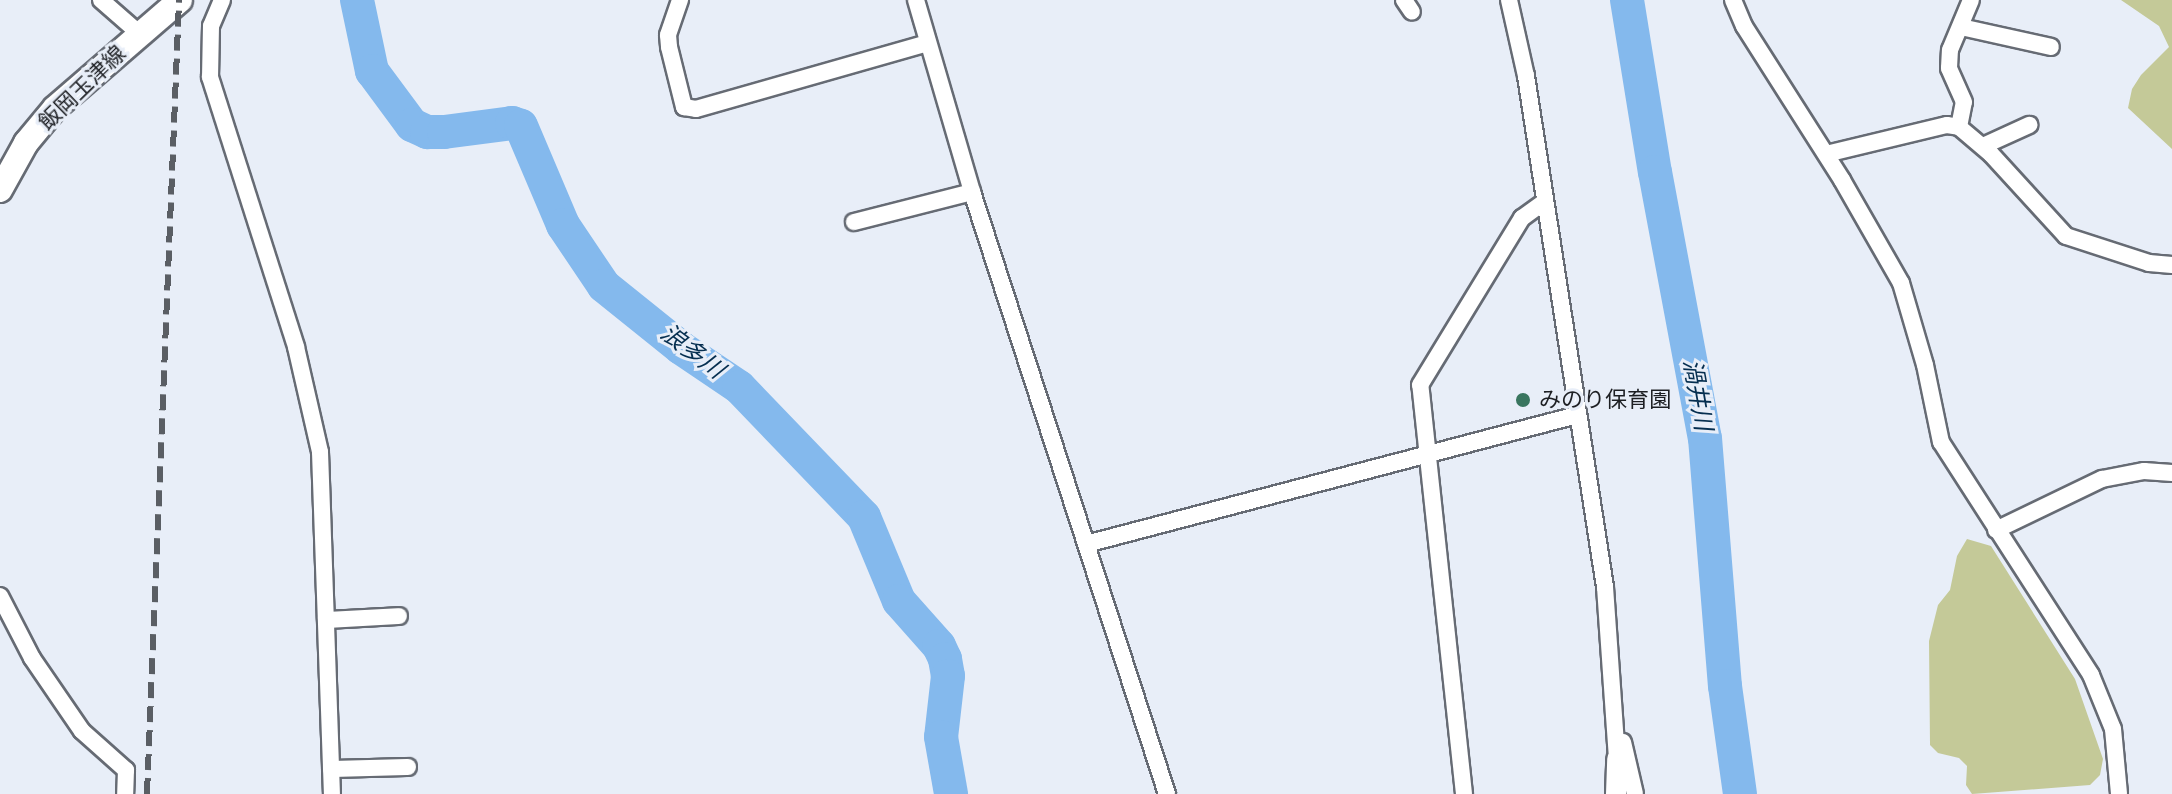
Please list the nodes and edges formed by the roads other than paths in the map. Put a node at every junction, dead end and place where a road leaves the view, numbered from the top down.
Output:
1 (101, 0) edge
2 (180, 0) edge
3 (222, 0) edge
4 (680, 0) edge
5 (916, 0) edge
6 (1509, 0) edge
7 (1733, 0) edge
8 (1971, 0) edge
9 (1961, 27) junction
10 (140, 34) junction
11 (927, 43) junction
12 (2051, 47) dead end
13 (2029, 125) dead end
14 (1959, 127) junction
15 (1983, 146) junction
16 (1826, 154) junction
17 (0, 190) edge
18 (972, 192) junction
19 (1544, 202) junction
20 (854, 222) dead end
21 (2172, 265) edge
22 (1577, 415) junction
23 (1427, 452) junction
24 (2172, 473) edge
25 (1996, 530) junction
26 (1086, 544) junction
27 (0, 596) edge
28 (399, 616) dead end
29 (326, 620) junction
30 (1616, 713) junction
31 (1617, 759) joint
32 (408, 767) dead end
33 (331, 769) junction
34 (125, 794) edge
35 (332, 794) edge
36 (1167, 794) edge
37 (1464, 794) edge
38 (1616, 794) edge
39 (1635, 794) edge
40 (2119, 794) edge

1 - 10 street
2 - 10 main road, 飯岡玉津線
3 - 29 street
4 - 11 street
5 - 11 street
6 - 19 street
7 - 16 street
8 - 9 street
9 - 12 street
9 - 14 street
10 - 17 main road, 飯岡玉津線
11 - 18 street
13 - 15 street
14 - 15 street
14 - 16 street
15 - 21 street
16 - 25 street
18 - 20 street
18 - 26 street
19 - 22 street
19 - 23 street
22 - 23 street
22 - 30 street
23 - 26 street
23 - 37 street
24 - 25 street
25 - 40 street
26 - 36 street
27 - 34 street
28 - 29 street
29 - 33 street
30 - 31 street
30 - 39 street
31 - 38 street
32 - 33 street
33 - 35 street

